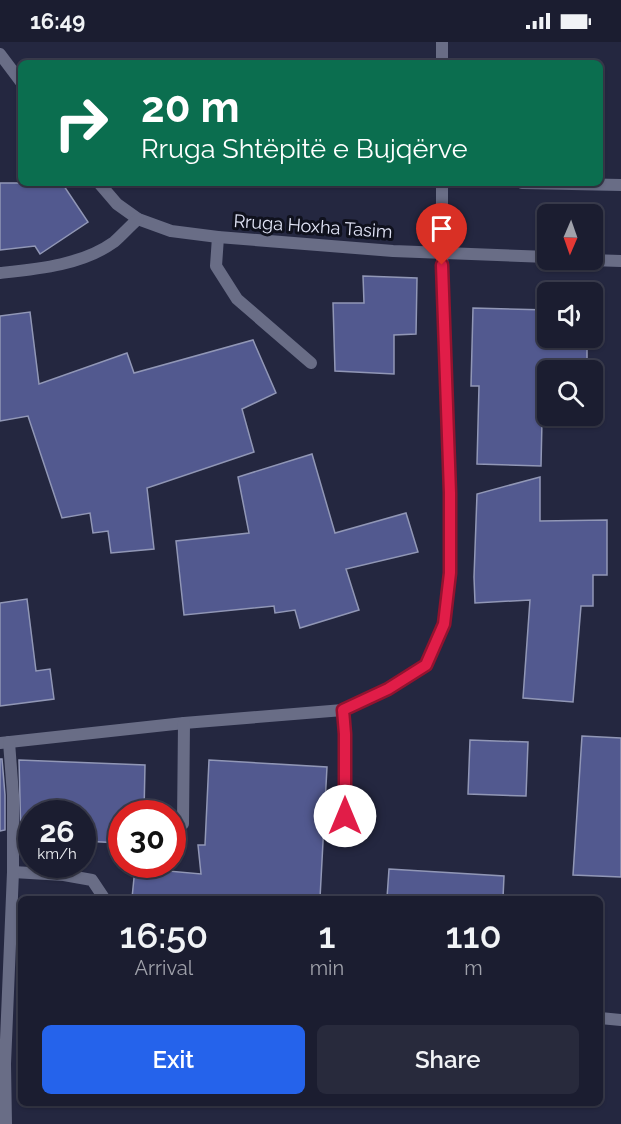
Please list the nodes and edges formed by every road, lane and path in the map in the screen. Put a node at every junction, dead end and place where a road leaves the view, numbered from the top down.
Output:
1 (442, 42) edge
2 (0, 54) edge
3 (442, 60) edge
4 (18, 78) edge
5 (603, 185) edge
6 (621, 185) edge
7 (102, 186) edge
8 (442, 186) edge
9 (138, 219) junction
10 (218, 237) junction
11 (442, 252) junction
12 (537, 256) edge
13 (603, 260) edge
14 (621, 261) edge
15 (0, 273) edge
16 (311, 363) dead end
17 (343, 710) junction
18 (184, 723) junction
19 (5, 743) edge
20 (183, 800) edge
21 (345, 836) dead end
22 (13, 872) junction
23 (103, 896) edge
24 (603, 1018) edge
25 (621, 1020) edge
26 (6, 1124) edge

1 - 3 street
2 - 4 street
5 - 6 street
7 - 9 street, Rruga Hoxha Tasim
8 - 11 street
9 - 10 street, Rruga Hoxha Tasim
9 - 15 street
10 - 11 street, Rruga Hoxha Tasim
10 - 16 street, Rruga Hoxha Tasim
11 - 12 street, Rruga Hoxha Tasim
11 - 17 street
13 - 14 street
17 - 18 street
17 - 21 street
18 - 19 street
18 - 20 street
19 - 22 street
22 - 23 street
22 - 26 street
24 - 25 street

